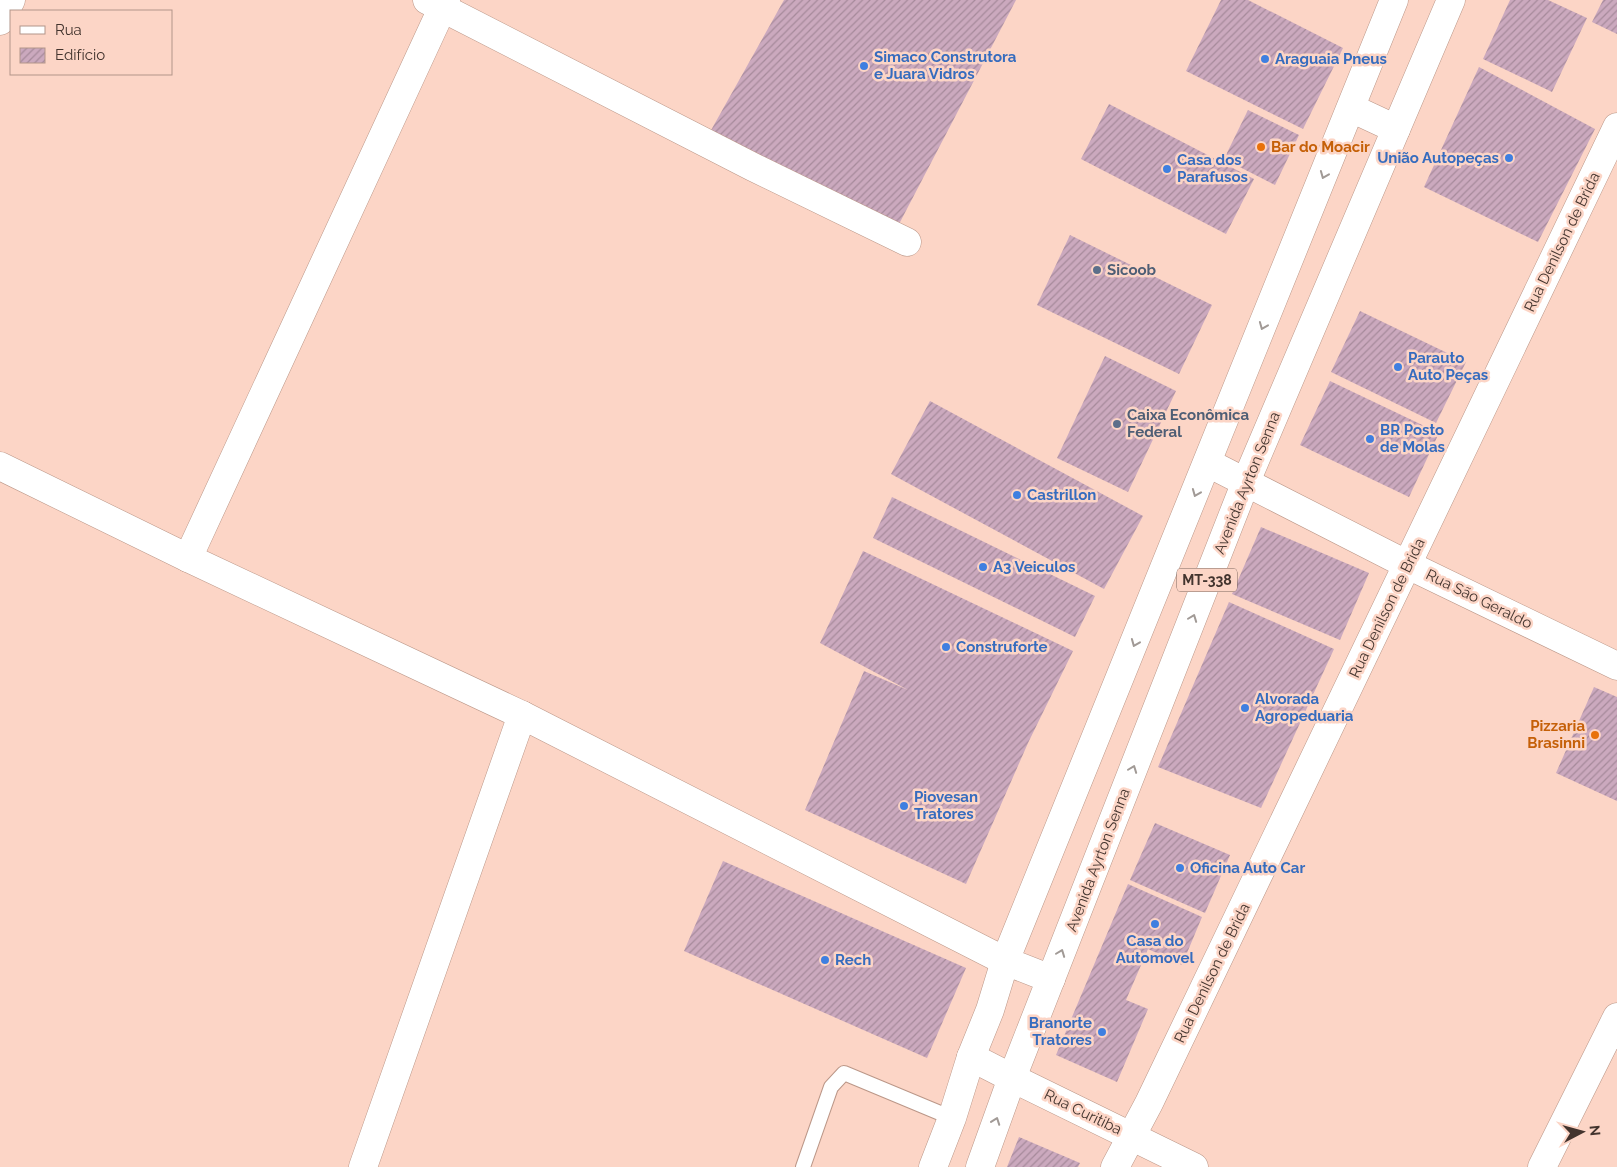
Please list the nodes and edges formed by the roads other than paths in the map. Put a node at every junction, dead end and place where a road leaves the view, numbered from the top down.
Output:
1 (11, 0) edge
2 (1394, 0) edge
3 (1451, 0) edge
4 (439, 3) edge
5 (0, 21) edge
6 (1351, 108) junction
7 (1617, 128) edge
8 (1396, 129) junction
9 (907, 242) dead end
10 (1208, 463) junction
11 (0, 466) edge
12 (1246, 484) junction
13 (188, 558) junction
14 (1408, 565) junction
15 (1617, 666) edge
16 (522, 715) junction
17 (1006, 961) junction
18 (1051, 978) junction
19 (1617, 1017) edge
20 (971, 1057) junction
21 (1012, 1078) junction
22 (952, 1118) junction
23 (1132, 1136) junction
24 (363, 1167) edge
25 (803, 1167) edge
26 (933, 1167) edge
27 (980, 1167) edge
28 (1115, 1167) edge
29 (1194, 1167) edge
30 (1542, 1167) edge

1 - 5 street
2 - 6 street, MT-338
3 - 8 street, Avenida Ayrton Senna / MT-338
4 - 9 street
4 - 13 street
6 - 8 street
6 -> 10 street, MT-338
7 - 14 street, Rua Denilson de Brida
8 - 12 street, Avenida Ayrton Senna / MT-338
10 - 12 street, Rua São Geraldo
10 -> 17 street, MT-338
11 - 13 street
12 - 14 street, Rua São Geraldo
18 -> 12 street, Avenida Ayrton Senna / MT-338
13 - 16 street
14 - 15 street, Rua São Geraldo
14 - 23 street, Rua Denilson de Brida
16 - 17 street
16 - 24 street
17 - 18 street
17 - 20 street, MT-338
18 - 21 street, Avenida Ayrton Senna / MT-338
19 - 30 street
20 - 21 street, Rua Curitiba
20 - 22 street, MT-338
21 - 23 street, Rua Curitiba
27 -> 21 street, Avenida Ayrton Senna / MT-338
22 - 25 lane
22 - 26 street, MT-338
23 - 28 street, Rua Denilson de Brida
23 - 29 street, Rua Curitiba

